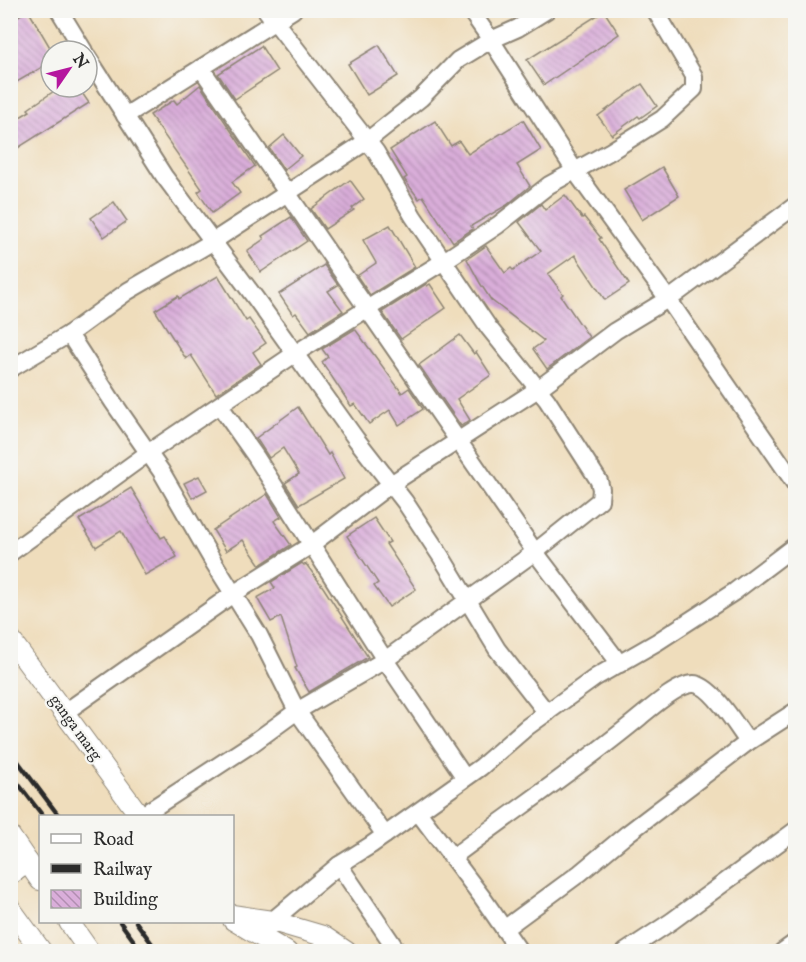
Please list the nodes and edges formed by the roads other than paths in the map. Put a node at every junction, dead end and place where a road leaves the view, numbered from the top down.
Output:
1 (59, 10) edge
2 (293, 10) edge
3 (470, 10) edge
4 (547, 10) edge
5 (655, 10) edge
6 (271, 16) edge
7 (77, 39) edge
8 (491, 40) junction
9 (201, 68) junction
10 (99, 75) edge
11 (125, 116) junction
12 (367, 141) junction
13 (575, 171) junction
14 (286, 192) junction
15 (795, 205) edge
16 (212, 242) junction
17 (444, 261) junction
18 (668, 299) junction
19 (368, 309) junction
20 (69, 334) junction
21 (296, 353) junction
22 (10, 369) edge
23 (538, 389) junction
24 (220, 406) junction
25 (458, 440) junction
26 (148, 453) junction
27 (391, 484) junction
28 (795, 485) edge
29 (311, 545) junction
30 (795, 545) edge
31 (535, 552) junction
32 (10, 553) edge
33 (233, 594) junction
34 (468, 602) junction
35 (10, 639) edge
36 (385, 660) junction
37 (620, 664) junction
38 (297, 711) junction
39 (795, 711) edge
40 (547, 712) junction
41 (64, 713) junction
42 (748, 742) junction
43 (465, 778) junction
44 (418, 812) junction
45 (140, 815) edge
46 (143, 815) edge
47 (795, 830) edge
48 (385, 835) junction
49 (10, 836) edge
50 (453, 857) junction
51 (28, 862) junction
52 (339, 865) junction
53 (10, 875) edge
54 (39, 878) edge
55 (10, 908) edge
56 (234, 916) edge
57 (234, 920) edge
58 (70, 923) edge
59 (268, 929) junction
60 (504, 929) junction
61 (795, 942) edge
62 (42, 951) edge
63 (90, 951) edge
64 (287, 951) edge
65 (347, 951) edge
66 (398, 951) edge
67 (520, 951) edge
68 (625, 951) edge
69 (782, 951) edge

1 - 7 street
2 - 6 street
3 - 8 street
4 - 8 street
5 - 13 street
6 - 9 street
6 - 12 street
8 - 12 street
8 - 13 street
9 - 11 street
9 - 14 street
10 - 11 street
11 - 16 street
12 - 14 street
12 - 17 street
13 - 17 street
13 - 18 street
14 - 16 street
14 - 19 street
15 - 18 street
16 - 20 street
16 - 21 street
17 - 19 street
17 - 23 street
18 - 23 street
18 - 28 street
19 - 21 street
19 - 25 street
20 - 22 street
20 - 26 street
21 - 24 street
21 - 27 street
23 - 25 street
23 - 31 street
24 - 26 street
24 - 29 street
25 - 27 street
25 - 31 street
26 - 32 street
26 - 33 street
27 - 29 street
27 - 34 street
29 - 33 street
29 - 36 street
30 - 37 street
31 - 34 street
31 - 37 street
33 - 38 street
33 - 41 street
34 - 36 street
34 - 40 street
35 - 41 street, ganga marg
36 - 38 street
36 - 43 street
37 - 40 street
38 - 46 street
38 - 48 street
39 - 42 street
40 - 43 street
41 - 45 street, ganga marg
42 - 50 street
42 - 60 street
43 - 44 street
44 - 48 street
44 - 50 street
47 - 68 street
48 - 52 street
49 - 51 street
50 - 60 street
51 - 53 street
51 - 54 street
52 - 59 street
52 - 66 street
55 - 62 street
56 - 59 street
57 - 59 street
58 - 63 street
59 - 64 street
59 - 65 street
60 - 67 street
61 - 69 street

